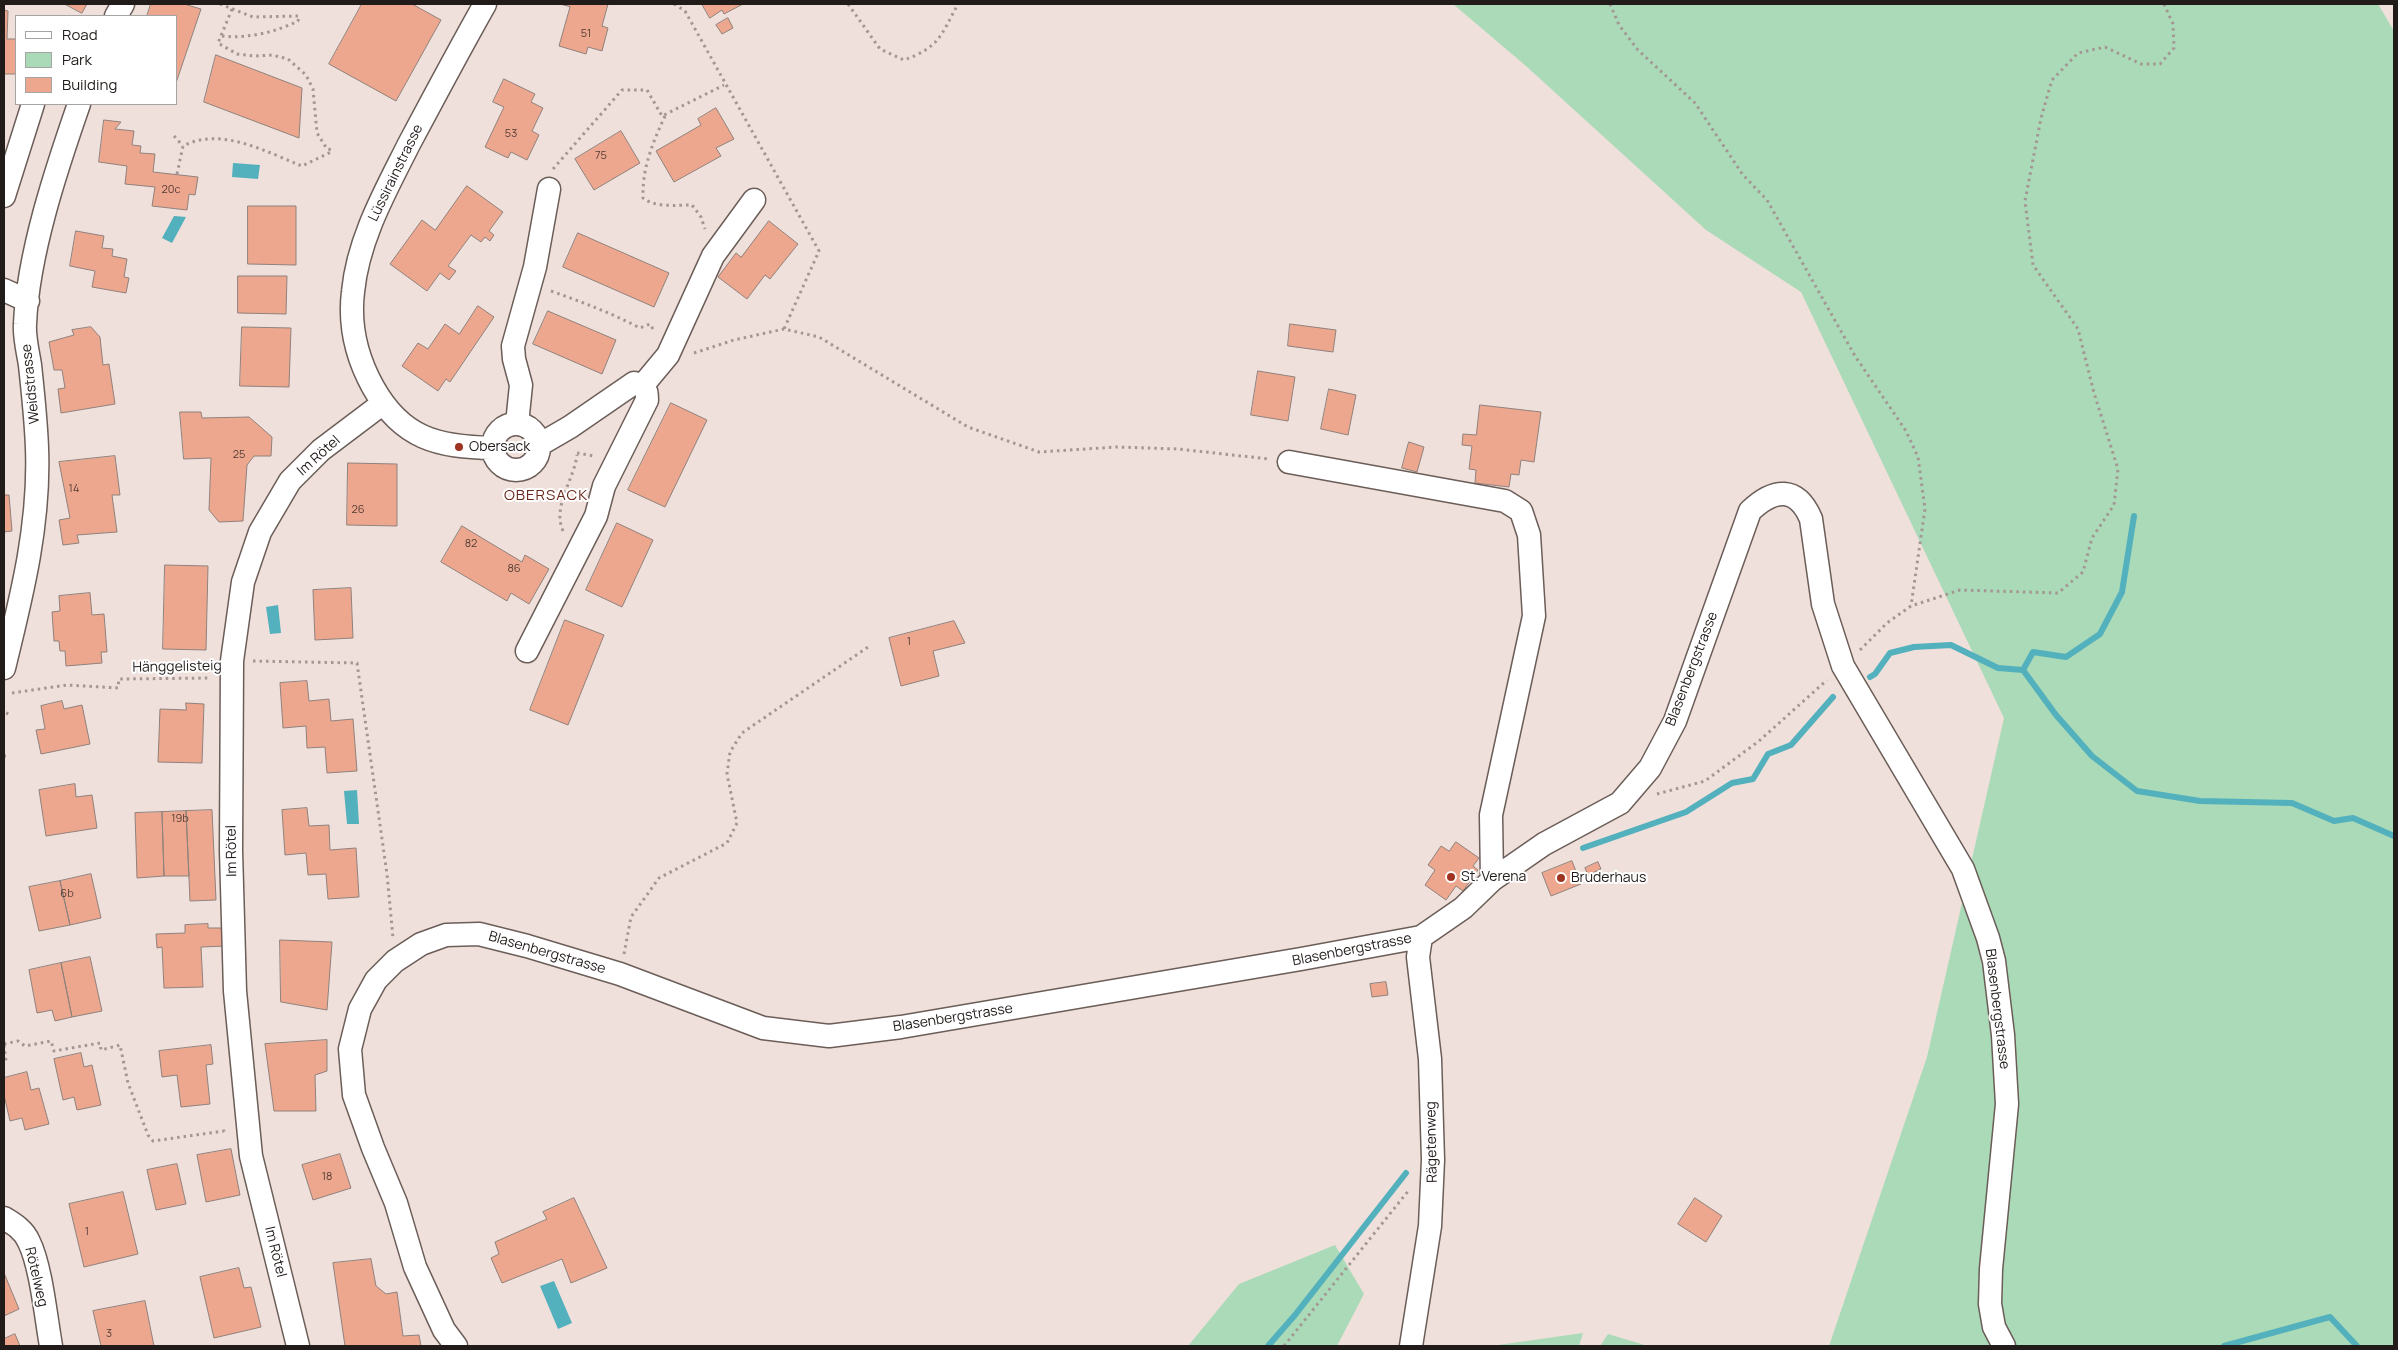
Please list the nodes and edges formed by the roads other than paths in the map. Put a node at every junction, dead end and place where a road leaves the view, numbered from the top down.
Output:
1 (123, 4) edge
2 (485, 4) edge
3 (117, 15) edge
4 (33, 105) edge
5 (79, 105) edge
6 (549, 189) road end
7 (4, 196) edge
8 (754, 200) dead end
9 (4, 290) edge
10 (28, 301) junction
11 (643, 385) junction
12 (382, 404) junction
13 (517, 424) junction
14 (539, 445) junction
15 (493, 448) junction
16 (1289, 462) road end
17 (527, 651) dead end
18 (4, 668) edge
19 (1492, 880) junction
20 (1421, 937) junction
21 (4, 1218) edge
22 (51, 1346) edge
23 (298, 1346) edge
24 (456, 1346) edge
25 (1411, 1346) edge
26 (2004, 1346) edge

1 - 3 street
2 - 12 street, Lüssirainstrasse
4 - 7 street
5 - 10 street, Weidstrasse
6 - 13 street
8 - 11 street
9 - 10 street
10 - 18 street, Weidstrasse
11 - 14 street
11 - 17 street
12 - 15 street, Lüssirainstrasse
12 - 23 street, Im Rötel
13 - 14 street
13 - 15 street
14 - 15 street
16 - 19 street
19 - 20 street, Blasenbergstrasse
19 - 26 street, Blasenbergstrasse
20 - 24 street, Blasenbergstrasse
20 - 25 street, Rägetenweg
21 - 22 street, Rötelweg

